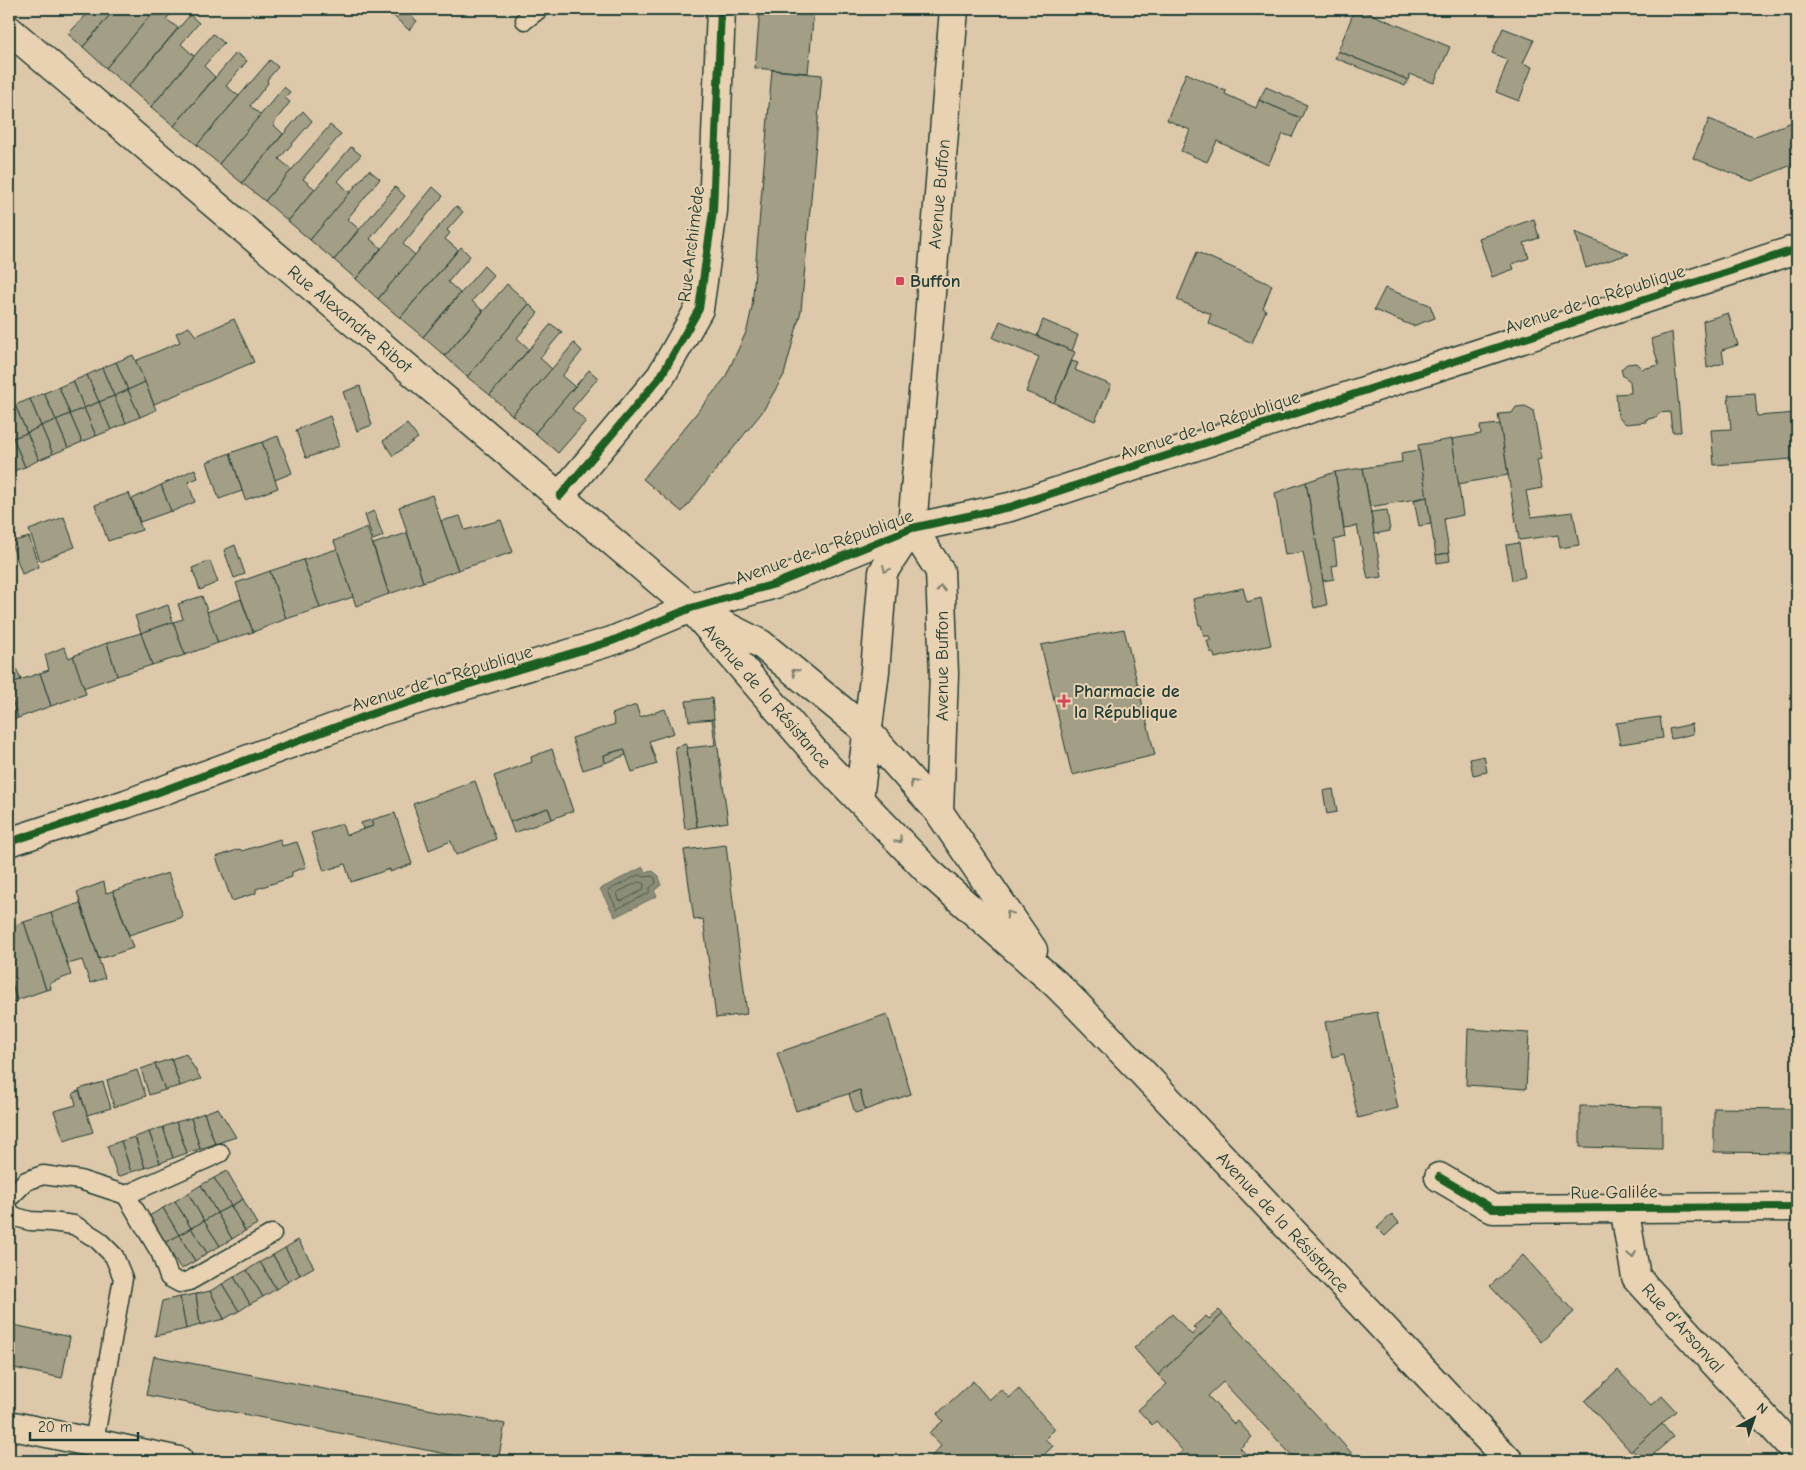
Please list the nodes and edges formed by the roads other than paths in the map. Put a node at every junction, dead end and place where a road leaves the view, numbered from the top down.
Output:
1 (539, 9) edge
2 (721, 9) edge
3 (954, 9) edge
4 (525, 20) dead end
5 (9, 30) edge
6 (1797, 249) edge
7 (560, 496) junction
8 (912, 528) junction
9 (691, 608) junction
10 (867, 731) junction
11 (859, 799) junction
12 (939, 812) junction
13 (9, 842) edge
14 (1056, 984) junction
15 (220, 1153) dead end
16 (1439, 1177) dead end
17 (126, 1195) junction
18 (9, 1198) edge
19 (1797, 1206) edge
20 (1624, 1207) junction
21 (9, 1212) edge
22 (272, 1234) dead end
23 (9, 1424) edge
24 (94, 1442) junction
25 (1797, 1453) edge
26 (179, 1461) edge
27 (1509, 1461) edge

1 - 4 lane
2 - 7 street, Rue Archimède
3 - 8 street, Avenue Buffon
5 - 7 street, Rue Alexandre Ribot
6 - 8 street, Avenue de la République
7 - 9 street, Rue Alexandre Ribot
8 - 9 street, Avenue de la République
8 -> 10 street, Avenue Buffon
12 -> 8 street, Avenue Buffon
10 -> 9 street, Avenue de la Résistance
9 - 11 street, Avenue de la Résistance
9 - 13 street, Avenue de la République
10 - 11 street, Avenue Buffon
12 -> 10 street, Avenue de la Résistance
11 -> 14 street, Avenue de la Résistance
14 -> 12 street, Avenue de la Résistance
14 - 27 street, Avenue de la Résistance
15 - 17 lane
16 - 20 street, Rue Galilée
17 - 18 lane
17 - 22 lane
19 - 20 street, Rue Galilée
20 -> 25 street, Rue d'Arsonval
21 - 24 lane
23 - 24 street
24 - 26 street

